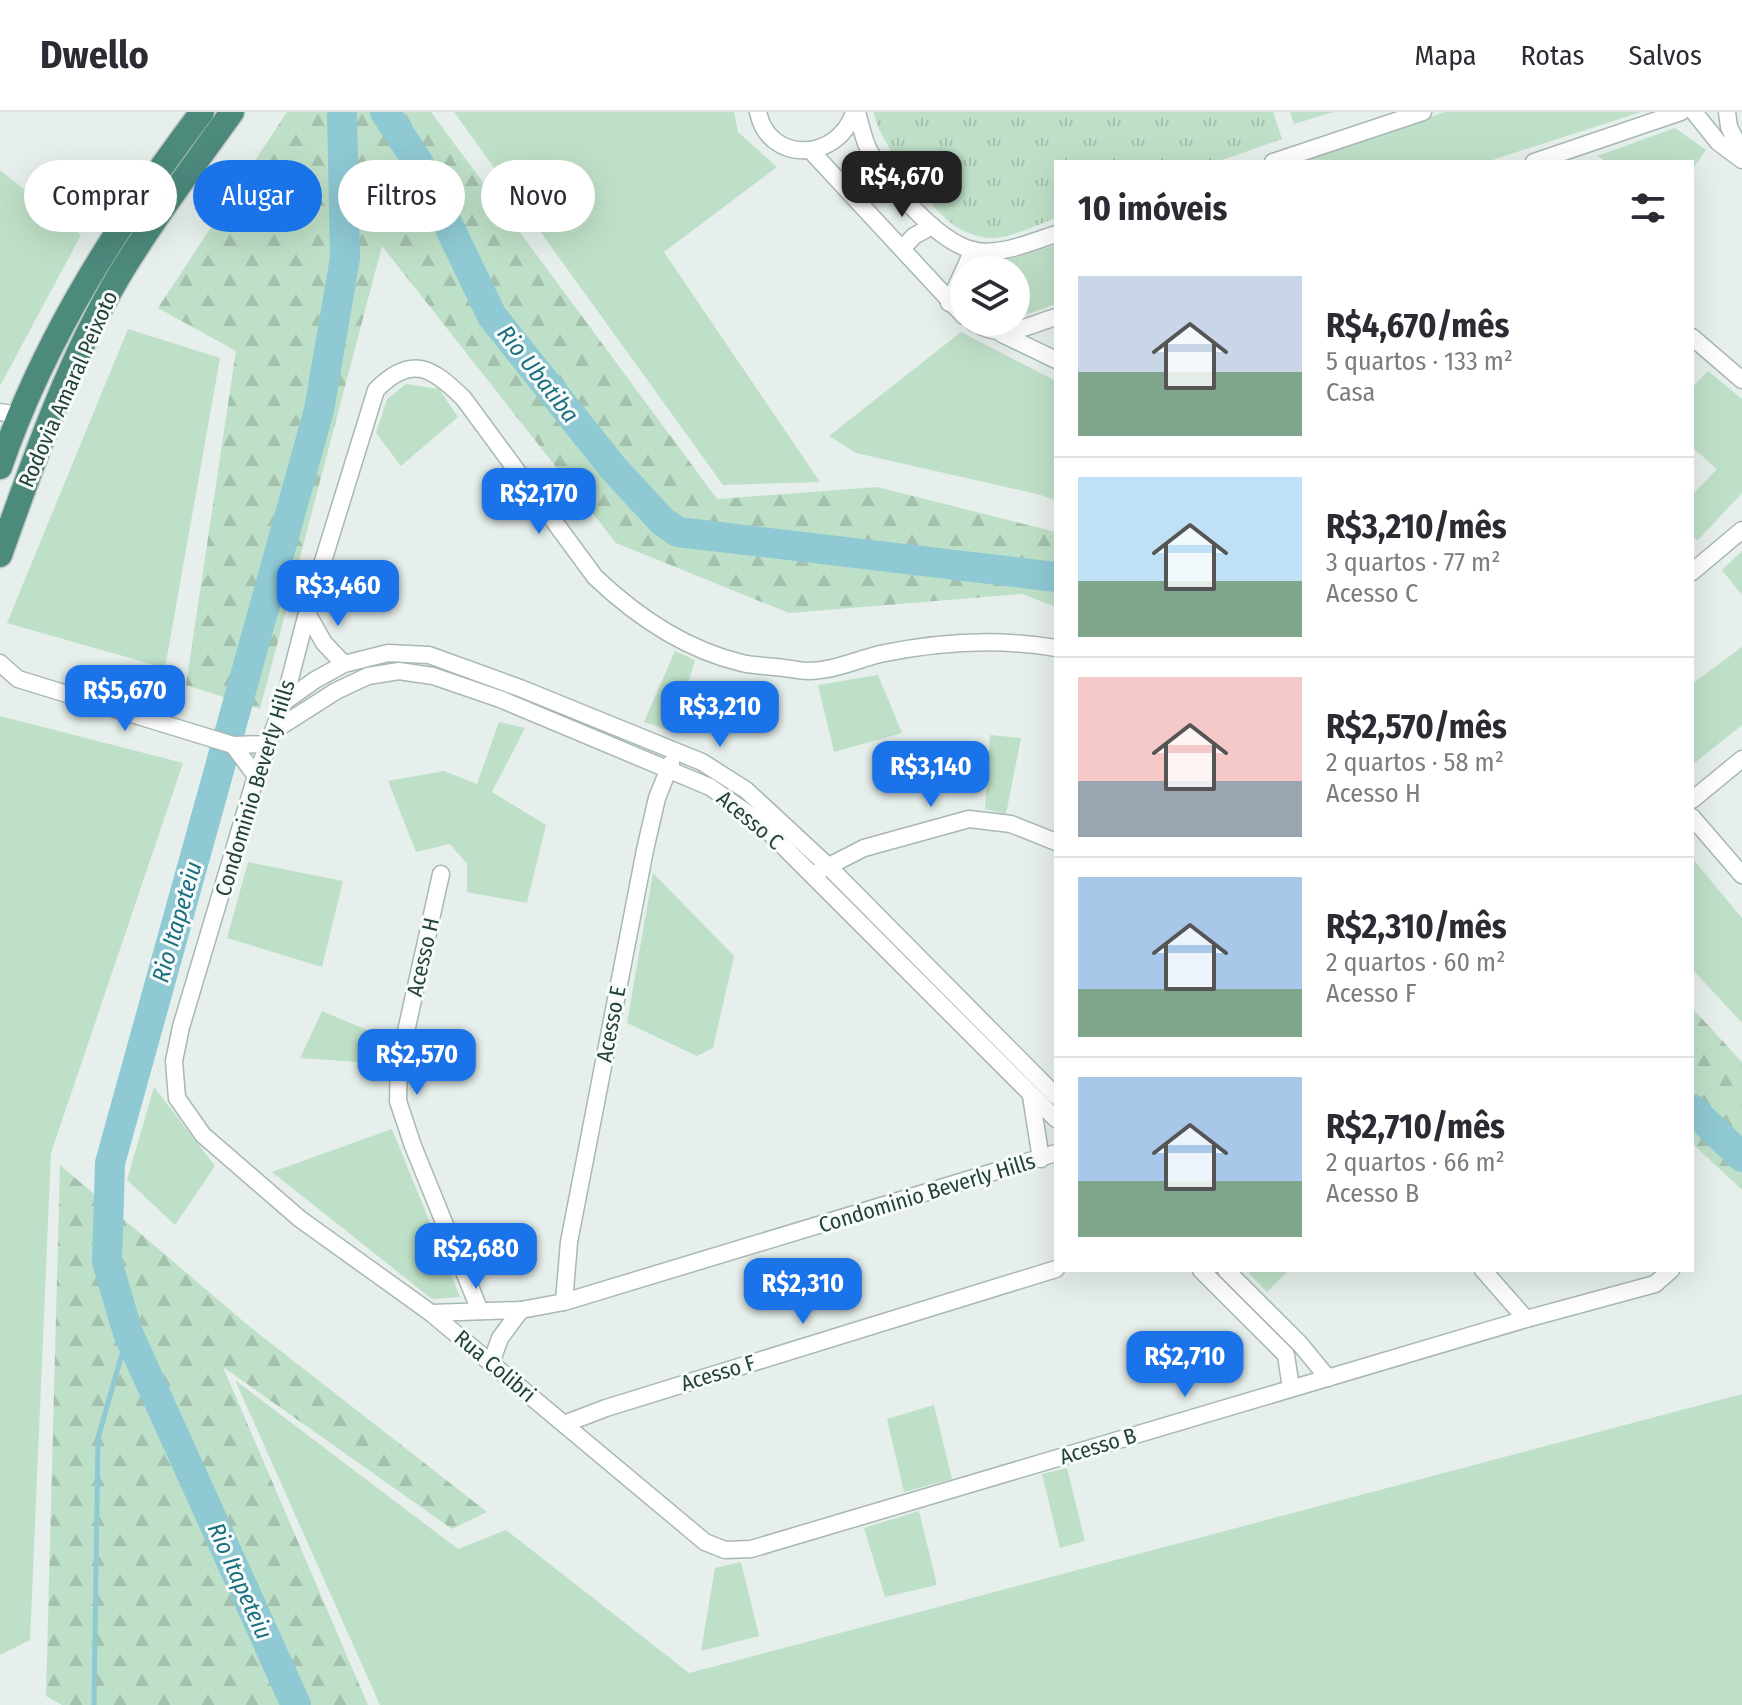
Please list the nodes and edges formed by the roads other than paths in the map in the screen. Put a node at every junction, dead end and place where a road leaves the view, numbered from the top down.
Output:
1 (202, 112) edge
2 (232, 112) edge
3 (758, 112) edge
4 (856, 112) edge
5 (1423, 112) edge
6 (1681, 112) edge
7 (1694, 112) edge
8 (1727, 112) edge
9 (811, 151) junction
10 (1742, 153) edge
11 (1279, 160) edge
12 (1540, 160) edge
13 (1742, 160) edge
14 (886, 176) junction
15 (857, 199) junction
16 (932, 226) junction
17 (1054, 235) edge
18 (902, 249) junction
19 (973, 250) junction
20 (949, 303) joint
21 (1054, 318) edge
22 (1030, 325) edge
23 (1006, 336) edge
24 (1694, 339) edge
25 (1054, 359) edge
26 (1742, 380) edge
27 (9, 414) edge
28 (0, 467) edge
29 (1742, 530) edge
30 (0, 555) edge
31 (1694, 568) edge
32 (307, 613) junction
33 (1054, 648) edge
34 (0, 663) edge
35 (344, 664) junction
36 (18, 679) junction
37 (0, 683) edge
38 (284, 702) junction
39 (271, 737) junction
40 (231, 745) junction
41 (677, 751) junction
42 (1742, 759) edge
43 (667, 769) junction
44 (256, 776) junction
45 (1694, 798) edge
46 (1694, 819) edge
47 (1054, 841) edge
48 (820, 870) junction
49 (441, 874) dead end
50 (1742, 875) edge
51 (1054, 1094) edge
52 (1031, 1096) junction
53 (177, 1098) joint
54 (1054, 1117) edge
55 (1049, 1156) edge
56 (1054, 1270) edge
57 (1203, 1272) edge
58 (1228, 1272) edge
59 (1485, 1272) edge
60 (1669, 1272) edge
61 (564, 1302) junction
62 (521, 1310) junction
63 (480, 1311) junction
64 (431, 1313) junction
65 (1526, 1319) junction
66 (1300, 1344) junction
67 (1286, 1355) junction
68 (491, 1363) junction
69 (1328, 1378) junction
70 (1291, 1388) junction
71 (564, 1424) junction
72 (705, 1542) joint

1 - 27 highway, Rodovia Amaral Peixoto
2 - 30 highway, Rodovia Amaral Peixoto
3 - 9 street
4 - 9 street
4 - 14 street
5 - 11 street
6 - 12 street
7 - 13 street
8 - 10 street
9 - 15 street
14 - 15 street
14 - 16 street
15 - 18 street
16 - 18 street
16 - 19 street
17 - 19 street
18 - 20 street
19 - 20 street
21 - 22 street
23 - 25 street
24 - 26 street
27 - 28 highway, Rodovia Amaral Peixoto
29 - 31 street
32 - 33 street, Condominio Beverly Hills
32 - 35 street
32 - 38 street, Condominio Beverly Hills
34 - 36 street
35 - 38 street, Acesso C
35 - 41 street, Acesso C
36 - 37 street
36 - 40 street
38 - 39 street, Condominio Beverly Hills
39 - 40 street
39 - 43 street, Acesso C
39 - 44 street, Condominio Beverly Hills
40 - 44 street
41 - 43 street, Acesso E
41 - 48 street, Acesso C
42 - 45 street
43 - 48 street, Acesso C
43 - 61 street, Acesso E
44 - 53 street, Condominio Beverly Hills
46 - 50 street
47 - 48 street
48 - 51 street, Acesso C
48 - 52 street, Acesso C
49 - 63 street, Acesso H
52 - 54 street, Acesso C
52 - 55 street
53 - 64 street, Rua Colibri
55 - 61 street, Condominio Beverly Hills
56 - 71 street, Acesso F
57 - 67 street
58 - 66 street
59 - 65 street
60 - 65 street, Acesso B
61 - 62 street, Condominio Beverly Hills
62 - 63 street, Condominio Beverly Hills
62 - 68 street
63 - 64 street, Condominio Beverly Hills
64 - 68 street, Rua Colibri
65 - 69 street, Acesso B
66 - 67 street
66 - 69 street
67 - 70 street
68 - 71 street, Rua Colibri
69 - 70 street, Acesso B
70 - 72 street, Acesso B
71 - 72 street, Rua Colibri

